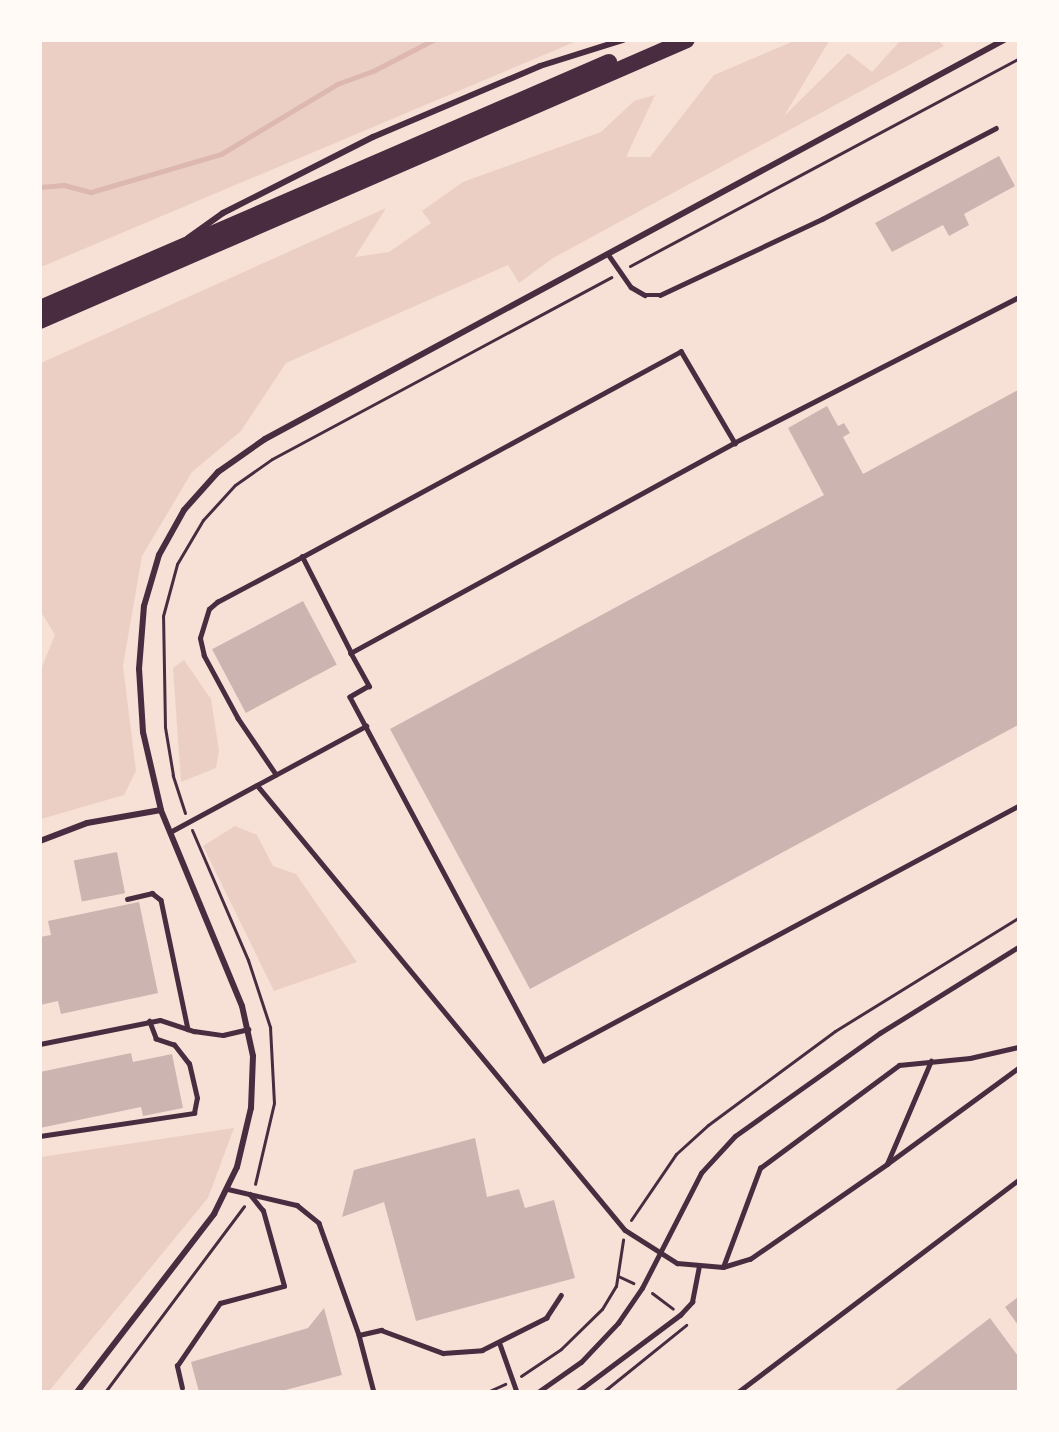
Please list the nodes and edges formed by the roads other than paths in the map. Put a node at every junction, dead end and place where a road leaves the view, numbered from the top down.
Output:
1 (623, 40) edge
2 (659, 40) edge
3 (687, 40) edge
4 (1004, 40) edge
5 (996, 128) dead end
6 (179, 248) junction
7 (608, 254) junction
8 (1018, 298) edge
9 (40, 308) edge
10 (40, 321) edge
11 (735, 443) junction
12 (302, 557) junction
13 (351, 653) junction
14 (366, 726) junction
15 (276, 775) junction
16 (257, 785) junction
17 (1018, 806) edge
18 (161, 810) junction
19 (170, 832) junction
20 (40, 841) edge
21 (127, 899) dead end
22 (1018, 948) edge
23 (149, 1021) junction
24 (188, 1029) junction
25 (248, 1029) junction
26 (40, 1044) edge
27 (1018, 1047) edge
28 (931, 1062) junction
29 (1018, 1068) edge
30 (40, 1136) edge
31 (887, 1164) junction
32 (1018, 1180) edge
33 (228, 1189) junction
34 (250, 1195) junction
35 (660, 1256) junction
36 (699, 1267) junction
37 (723, 1267) junction
38 (561, 1295) dead end
39 (359, 1335) junction
40 (500, 1344) junction
41 (182, 1388) dead end
42 (77, 1392) edge
43 (374, 1392) edge
44 (517, 1392) edge
45 (538, 1392) edge
46 (577, 1392) edge
47 (738, 1392) edge

1 - 6 street
2 - 6 highway
3 - 10 highway
4 - 7 street
5 - 7 lane
6 - 9 highway
7 - 18 street
8 - 11 lane
11 - 12 lane
11 - 13 lane
12 - 13 lane
12 - 15 lane
13 - 14 lane
14 - 15 lane
14 - 17 lane
15 - 16 lane
16 - 19 lane
16 - 35 lane
18 - 19 street
18 - 20 street
19 - 25 street
21 - 24 lane
22 - 35 lane
23 - 24 lane
23 - 26 lane
23 - 30 lane
24 - 25 lane
25 - 33 street
27 - 28 lane
28 - 31 lane
28 - 37 lane
29 - 31 lane
31 - 37 lane
32 - 47 lane
33 - 34 lane
33 - 42 street
34 - 39 lane
34 - 41 lane
35 - 36 lane
35 - 45 lane
36 - 37 lane
36 - 46 lane
38 - 40 lane
39 - 40 lane
39 - 43 lane
40 - 44 lane

